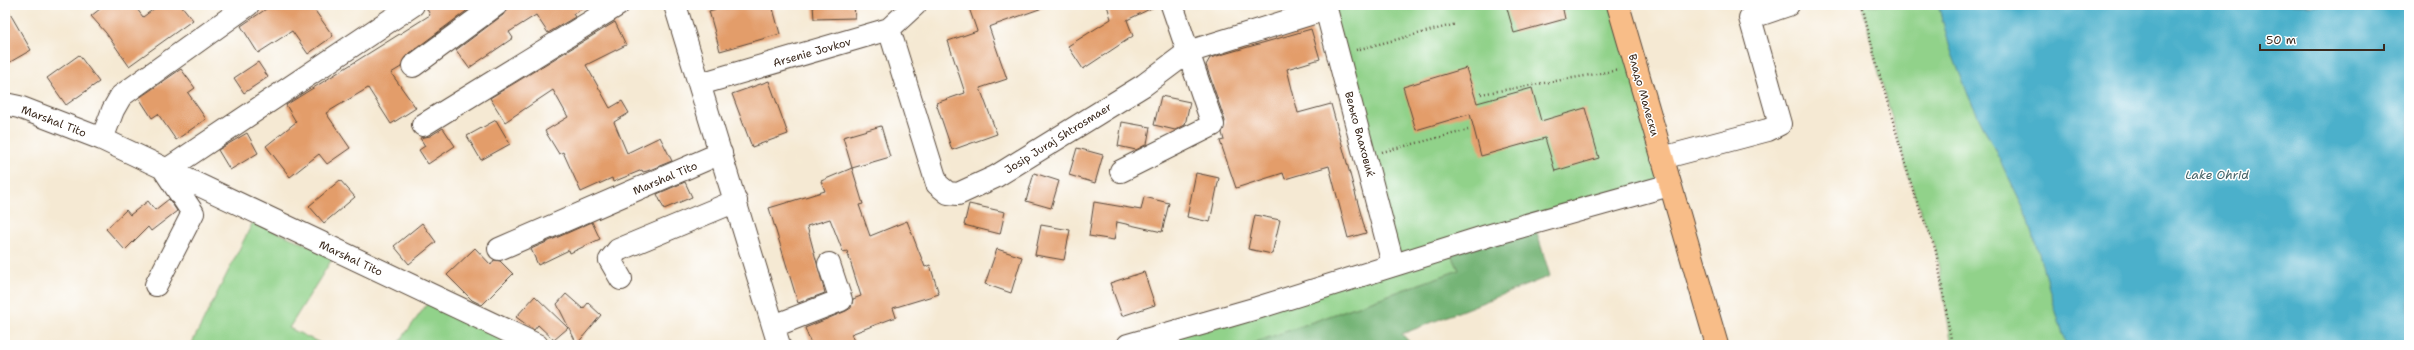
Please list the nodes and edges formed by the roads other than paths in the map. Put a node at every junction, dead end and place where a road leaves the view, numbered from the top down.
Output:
1 (248, 5) edge
2 (413, 5) edge
3 (496, 5) edge
4 (618, 5) edge
5 (675, 5) edge
6 (915, 5) edge
7 (1172, 5) edge
8 (1618, 5) edge
9 (1788, 5) edge
10 (1326, 7) edge
11 (1762, 9) edge
12 (889, 29) junction
13 (1188, 52) junction
14 (413, 66) dead end
15 (700, 84) junction
16 (5, 104) edge
17 (423, 125) dead end
18 (102, 139) junction
19 (721, 154) junction
20 (1662, 158) junction
21 (165, 171) junction
22 (1121, 171) dead end
23 (1670, 185) junction
24 (736, 201) junction
25 (499, 249) dead end
26 (829, 264) dead end
27 (1393, 264) junction
28 (621, 279) dead end
29 (156, 285) dead end
30 (777, 336) edge
31 (537, 345) edge
32 (1128, 345) edge
33 (1717, 345) edge

1 - 18 street
2 - 21 street
3 - 14 street
4 - 17 street
5 - 15 street
6 - 12 street, Arsenie Jovkov
7 - 13 street
8 - 20 main road, Владо Малески
9 - 11 street
10 - 13 street, Josip Juraj Shtrosmaer
10 - 27 street, Вељко Влаховиќ
11 - 20 street
12 - 13 street, Josip Juraj Shtrosmaer
12 - 15 street, Arsenie Jovkov
13 - 22 street
15 - 19 street
16 - 18 street, Marshal Tito
18 - 21 street, Marshal Tito
19 - 24 street
19 - 25 street, Marshal Tito
20 - 23 main road, Владо Малески
21 - 29 street, Marshal Tito
21 - 31 street, Marshal Tito
23 - 27 street
23 - 33 main road, Владо Малески
24 - 28 street
24 - 30 street
26 - 30 street
27 - 32 street

